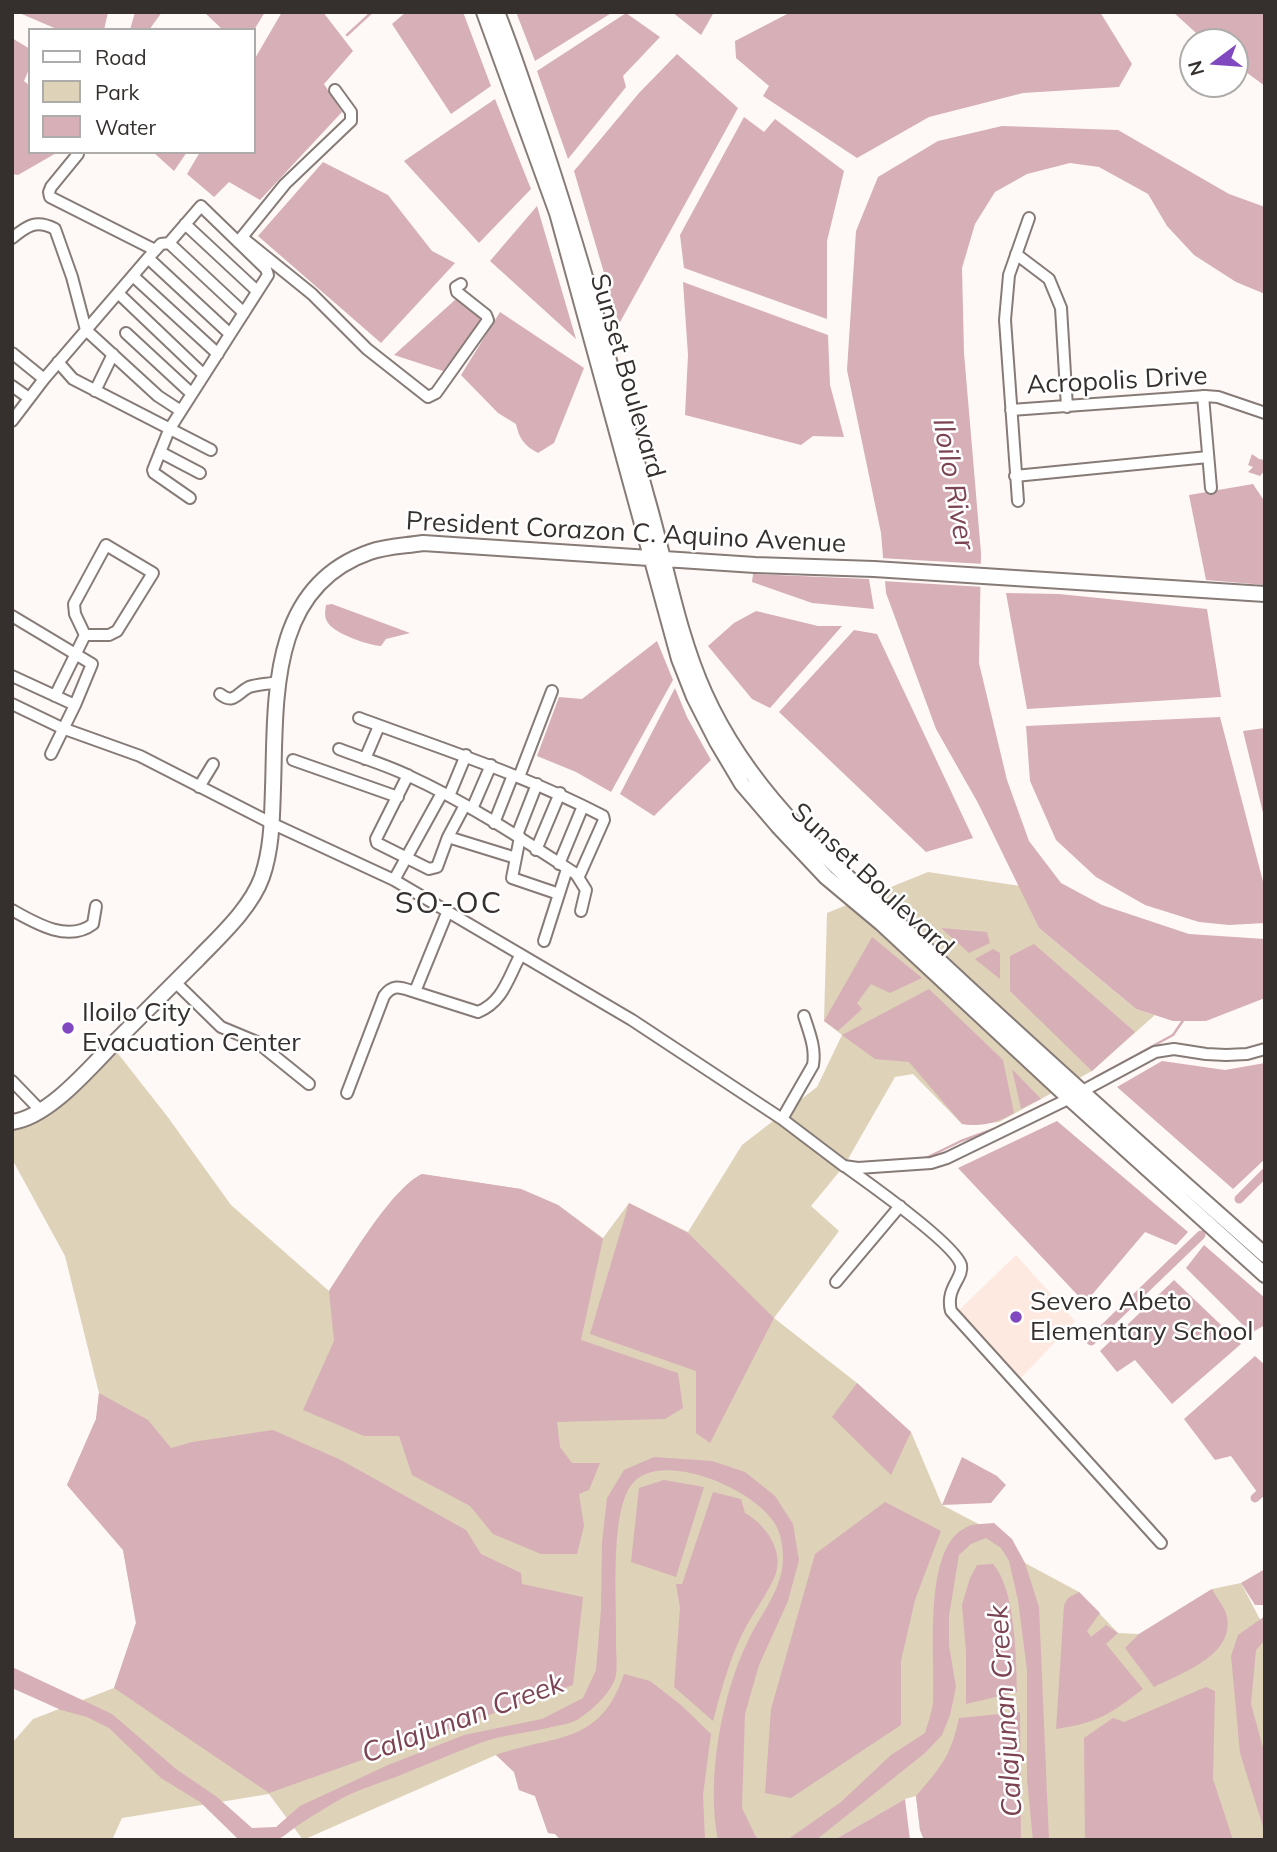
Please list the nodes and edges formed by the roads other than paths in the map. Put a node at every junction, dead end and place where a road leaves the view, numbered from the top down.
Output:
1 (484, 12) edge
2 (497, 12) edge
3 (335, 90) dead end
4 (78, 154) dead end
5 (552, 185) junction
6 (1029, 218) dead end
7 (185, 224) junction
8 (12, 238) edge
9 (240, 240) junction
10 (169, 243) junction
11 (152, 254) junction
12 (1016, 254) junction
13 (133, 276) junction
14 (461, 284) dead end
15 (257, 291) junction
16 (118, 293) junction
17 (244, 313) junction
18 (86, 330) junction
19 (126, 333) dead end
20 (230, 334) junction
21 (12, 353) edge
22 (113, 354) junction
23 (218, 354) junction
24 (58, 362) junction
25 (204, 374) junction
26 (44, 379) junction
27 (12, 386) edge
28 (95, 391) junction
29 (192, 394) junction
30 (1203, 396) junction
31 (29, 398) junction
32 (1067, 407) junction
33 (1011, 410) junction
34 (180, 411) junction
35 (1265, 413) edge
36 (14, 415) edge
37 (169, 430) junction
38 (211, 450) dead end
39 (160, 452) junction
40 (1208, 457) junction
41 (200, 473) dead end
42 (1015, 476) junction
43 (1211, 488) dead end
44 (190, 498) dead end
45 (1018, 501) dead end
46 (658, 557) junction
47 (1265, 594) edge
48 (12, 616) edge
49 (85, 635) junction
50 (75, 653) junction
51 (12, 676) edge
52 (278, 682) junction
53 (552, 691) dead end
54 (220, 694) dead end
55 (55, 696) junction
56 (12, 704) edge
57 (75, 705) junction
58 (359, 718) dead end
59 (379, 726) junction
60 (62, 728) junction
61 (339, 749) dead end
62 (51, 754) dead end
63 (466, 755) junction
64 (365, 759) junction
65 (293, 760) dead end
66 (213, 764) dead end
67 (491, 765) junction
68 (408, 775) junction
69 (516, 776) junction
70 (537, 784) junction
71 (199, 786) junction
72 (560, 793) junction
73 (446, 794) junction
74 (398, 797) junction
75 (583, 806) junction
76 (469, 807) junction
77 (271, 823) junction
78 (494, 823) junction
79 (519, 836) junction
80 (448, 837) junction
81 (536, 850) junction
82 (405, 857) junction
83 (516, 858) junction
84 (567, 869) junction
85 (394, 880) junction
86 (559, 894) junction
87 (96, 906) dead end
88 (12, 910) edge
89 (581, 911) dead end
90 (447, 913) junction
91 (544, 941) dead end
92 (520, 956) junction
93 (176, 983) junction
94 (412, 991) junction
95 (804, 1016) dead end
96 (1265, 1049) edge
97 (12, 1081) edge
98 (309, 1084) dead end
99 (347, 1093) dead end
100 (1074, 1095) junction
101 (41, 1111) junction
102 (782, 1119) junction
103 (12, 1122) edge
104 (844, 1166) junction
105 (900, 1206) junction
106 (1265, 1255) edge
107 (1265, 1275) edge
108 (836, 1282) dead end
109 (1161, 1543) dead end

1 - 5 main road, Sunset Boulevard
2 - 5 main road, Sunset Boulevard
3 - 9 street
4 - 11 street
5 - 46 main road, Sunset Boulevard
6 - 12 street
7 - 9 street
7 - 10 street
7 - 15 street
8 - 18 street
9 - 14 street
9 - 15 street
10 - 11 street
10 - 17 street
11 - 13 street
11 - 20 street
12 - 32 street
12 - 33 street
13 - 16 street
13 - 23 street
15 - 17 street
16 - 18 street
16 - 25 street
17 - 20 street
18 - 22 street
18 - 24 street
19 - 29 street
20 - 23 street
21 - 26 street
22 - 28 street
22 - 34 street
23 - 25 street
24 - 26 street
24 - 28 street
25 - 29 street
26 - 31 street
27 - 31 street
28 - 37 street
29 - 34 street
30 - 32 street, Acropolis Drive
30 - 35 street, Acropolis Drive
30 - 40 street
31 - 36 street
32 - 33 street, Acropolis Drive
33 - 42 street
34 - 37 street
37 - 38 street
37 - 39 street
39 - 41 street
39 - 44 street
40 - 42 street
40 - 43 street
42 - 45 street
46 - 47 main road, President Corazon C. Aquino Avenue
46 - 52 main road, President Corazon C. Aquino Avenue
46 - 100 main road, Sunset Boulevard
48 - 50 street
49 - 49 street
49 - 50 street
50 - 55 street
50 - 57 street
51 - 55 street
52 - 54 street
52 - 77 main road, President Corazon C. Aquino Avenue
53 - 69 street
55 - 57 street
56 - 60 street
57 - 60 street
58 - 59 street
59 - 63 street
59 - 64 street
60 - 62 street
60 - 71 street
61 - 64 street
63 - 67 street
63 - 73 street
64 - 68 street
65 - 74 street
66 - 71 street
67 - 69 street
67 - 76 street
68 - 73 street
68 - 74 street
69 - 70 street
69 - 78 street
70 - 72 street
70 - 79 street
71 - 77 street
72 - 75 street
72 - 81 street
73 - 76 street
73 - 82 street
74 - 82 street
75 - 84 street
75 - 84 street
76 - 78 street
76 - 80 street
77 - 85 street
77 - 93 main road, President Corazon C. Aquino Avenue
78 - 79 street
79 - 81 street
79 - 83 street
80 - 82 street
80 - 83 street
81 - 84 street
82 - 85 street
83 - 86 street
84 - 86 street
84 - 89 street
85 - 90 street
86 - 91 street
87 - 88 street
90 - 92 street
90 - 94 street
92 - 94 street
92 - 102 street
93 - 98 street
93 - 101 main road, President Corazon C. Aquino Avenue
94 - 99 street
95 - 102 street
96 - 100 street
97 - 101 street
100 - 104 street
100 - 106 main road, Sunset Boulevard
100 - 107 main road, Sunset Boulevard
101 - 103 main road, President Corazon C. Aquino Avenue
102 - 104 street
104 - 105 street
105 - 108 street
105 - 109 street

